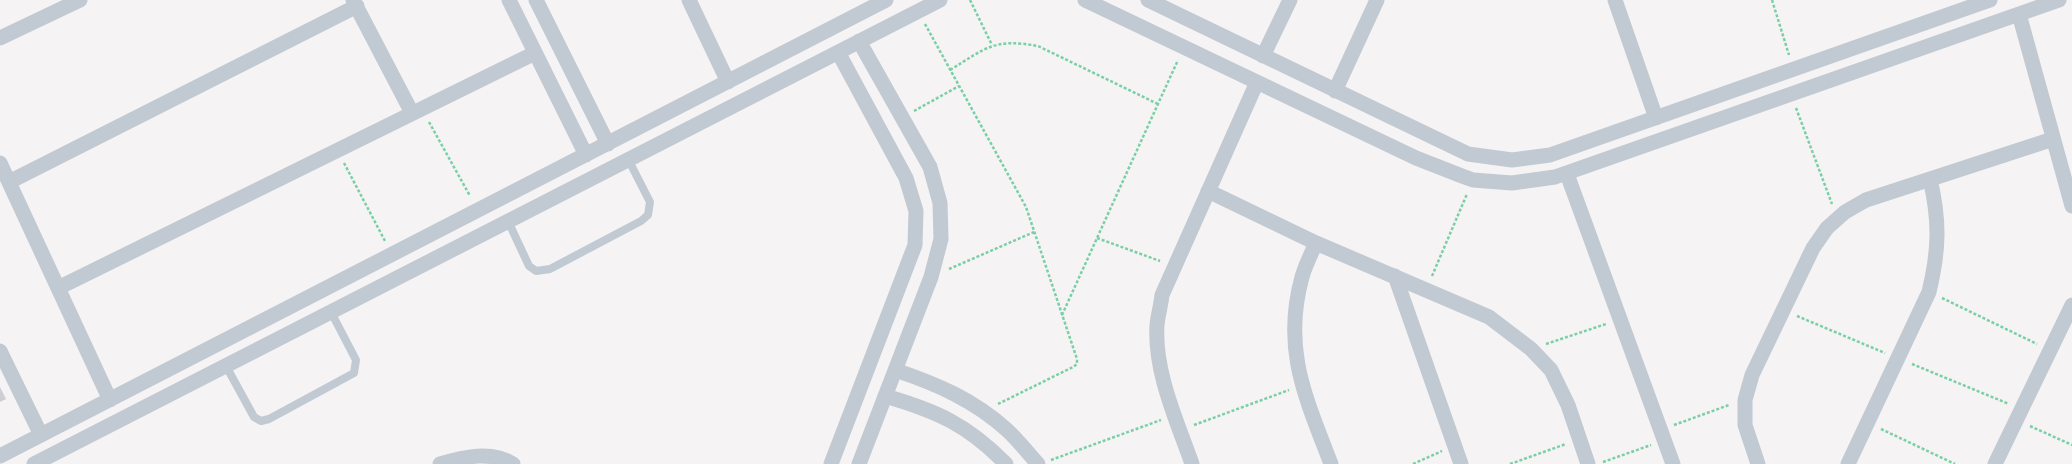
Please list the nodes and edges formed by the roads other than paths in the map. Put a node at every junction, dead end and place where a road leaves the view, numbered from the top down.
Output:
1 (80, 0) edge
2 (509, 0) edge
3 (536, 0) edge
4 (689, 0) edge
5 (886, 0) edge
6 (940, 0) edge
7 (1086, 0) edge
8 (1148, 0) edge
9 (1290, 0) edge
10 (1377, 0) edge
11 (1615, 0) edge
12 (1990, 0) edge
13 (2059, 0) edge
14 (355, 3) edge
15 (2019, 14) junction
16 (0, 38) edge
17 (859, 41) junction
18 (535, 52) junction
19 (838, 52) junction
20 (1263, 56) junction
21 (728, 82) junction
22 (1257, 82) junction
23 (1335, 91) junction
24 (417, 111) junction
25 (1656, 118) junction
26 (2053, 139) junction
27 (608, 144) junction
28 (586, 155) junction
29 (628, 159) junction
30 (0, 163) edge
31 (1567, 174) junction
32 (2068, 178) edge
33 (1930, 179) junction
34 (9, 182) junction
35 (1208, 191) junction
36 (2072, 206) edge
37 (508, 221) junction
38 (1316, 243) junction
39 (1395, 276) junction
40 (58, 288) junction
41 (2072, 305) edge
42 (331, 312) junction
43 (0, 350) edge
44 (226, 366) junction
45 (895, 370) junction
46 (885, 396) junction
47 (110, 400) junction
48 (41, 435) junction
49 (0, 456) edge
50 (1042, 463) edge
51 (34, 464) edge
52 (440, 464) edge
53 (513, 464) edge
54 (831, 464) edge
55 (859, 464) edge
56 (1006, 464) edge
57 (1192, 464) edge
58 (1331, 464) edge
59 (1462, 464) edge
60 (1588, 464) edge
61 (1673, 464) edge
62 (1758, 464) edge
63 (1848, 464) edge
64 (1995, 464) edge

1 - 16 street
2 - 18 street
3 - 27 street
4 - 21 street
5 - 21 street
6 - 17 street
7 - 22 street
8 - 20 street
9 - 20 street
10 - 23 street
11 - 25 street
12 - 25 street
13 - 15 street
14 - 24 street
14 - 34 street
15 - 26 street
15 - 31 street
17 - 19 street
17 - 45 street
18 - 24 street
18 - 28 street
19 - 29 street
19 - 54 street
20 - 23 street
21 - 27 street
22 - 31 street
22 - 35 street
23 - 25 street
24 - 40 street
26 - 32 street
26 - 33 street
27 - 28 street
28 - 47 street
29 - 37 street
29 - 37 lane
30 - 34 street
31 - 61 street
32 - 36 street
33 - 62 street
33 - 63 street
34 - 40 street
35 - 38 street
35 - 57 street
37 - 42 street
38 - 39 street
38 - 58 street
39 - 59 street
39 - 60 street
40 - 47 street
41 - 64 street
42 - 44 street
42 - 44 lane
43 - 48 street
44 - 51 street
45 - 46 street
45 - 50 street
46 - 55 street
46 - 56 street
47 - 48 street
48 - 49 street
52 - 53 street

